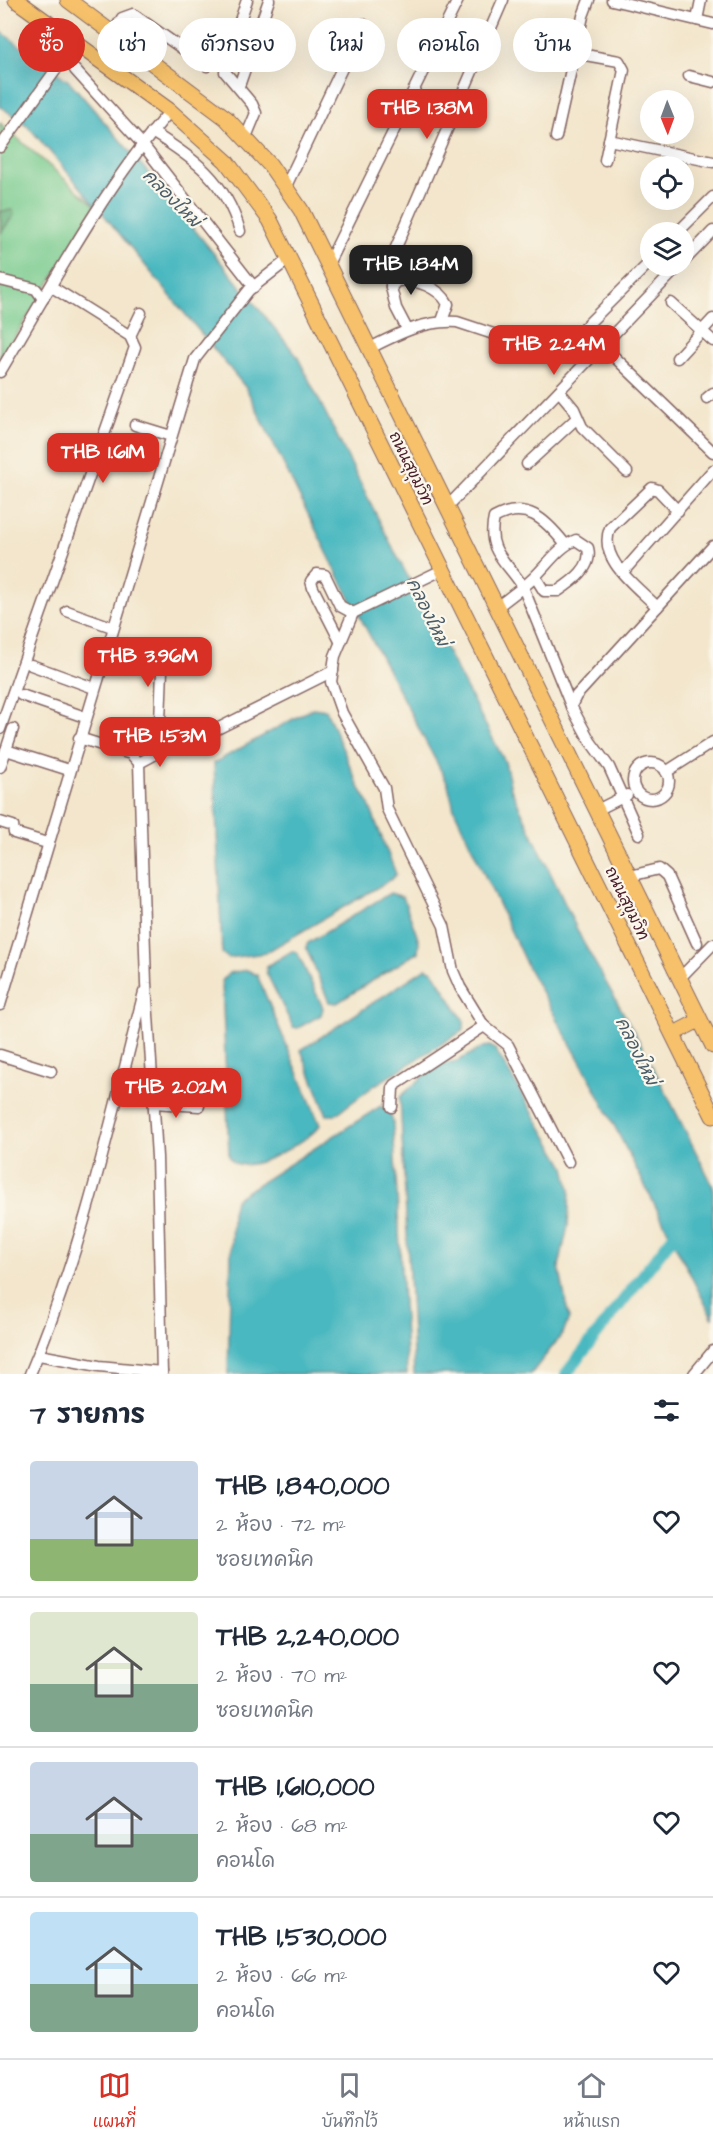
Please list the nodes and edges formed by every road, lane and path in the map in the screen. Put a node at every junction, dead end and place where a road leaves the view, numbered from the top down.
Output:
1 (16, 0) edge
2 (68, 0) edge
3 (247, 0) edge
4 (269, 0) edge
5 (458, 0) edge
6 (503, 0) edge
7 (589, 0) edge
8 (612, 0) edge
9 (701, 0) edge
10 (42, 18) edge
11 (122, 18) edge
12 (139, 18) edge
13 (582, 18) edge
14 (697, 20) junction
15 (97, 21) edge
16 (713, 24) edge
17 (85, 49) edge
18 (592, 56) edge
19 (53, 72) edge
20 (77, 72) edge
21 (167, 72) edge
22 (340, 72) edge
23 (570, 72) edge
24 (689, 76) dead end
25 (713, 82) edge
26 (238, 86) junction
27 (170, 111) junction
28 (152, 132) junction
29 (246, 138) junction
30 (556, 138) dead end
31 (609, 140) junction
32 (0, 147) edge
33 (140, 149) junction
34 (605, 160) dead end
35 (713, 162) edge
36 (286, 186) junction
37 (713, 197) edge
38 (688, 222) edge
39 (240, 231) dead end
40 (713, 231) edge
41 (709, 242) edge
42 (694, 253) edge
43 (290, 259) junction
44 (328, 264) junction
45 (640, 272) edge
46 (670, 276) edge
47 (0, 280) edge
48 (52, 287) junction
49 (392, 287) junction
50 (251, 288) junction
51 (43, 299) junction
52 (671, 303) dead end
53 (141, 313) dead end
54 (713, 319) edge
55 (442, 321) junction
56 (407, 329) junction
57 (702, 330) junction
58 (130, 336) junction
59 (713, 340) edge
60 (603, 346) junction
61 (370, 348) junction
62 (677, 358) dead end
63 (0, 372) edge
64 (559, 391) junction
65 (577, 418) junction
66 (135, 425) dead end
67 (171, 436) junction
68 (713, 452) edge
69 (527, 464) dead end
70 (713, 470) edge
71 (627, 472) dead end
72 (448, 506) junction
73 (678, 511) junction
74 (565, 544) junction
75 (713, 546) edge
76 (442, 570) junction
77 (623, 572) junction
78 (536, 578) junction
79 (523, 587) junction
80 (497, 607) junction
81 (657, 607) junction
82 (67, 611) dead end
83 (354, 613) junction
84 (112, 627) junction
85 (340, 640) junction
86 (108, 648) junction
87 (31, 665) dead end
88 (333, 671) junction
89 (94, 688) junction
90 (21, 695) dead end
91 (571, 706) junction
92 (85, 717) junction
93 (0, 729) edge
94 (13, 729) dead end
95 (217, 729) dead end
96 (79, 738) junction
97 (713, 742) edge
98 (6, 750) junction
99 (139, 763) junction
100 (0, 767) edge
101 (69, 770) junction
102 (666, 772) junction
103 (636, 791) junction
104 (621, 798) junction
105 (597, 810) junction
106 (0, 822) edge
107 (639, 834) dead end
108 (47, 843) junction
109 (630, 876) junction
110 (697, 943) dead end
111 (713, 944) edge
112 (680, 978) junction
113 (146, 983) junction
114 (0, 1005) edge
115 (700, 1020) junction
116 (484, 1026) junction
117 (673, 1034) junction
118 (713, 1046) edge
119 (0, 1054) edge
120 (51, 1071) dead end
121 (153, 1103) junction
122 (199, 1106) dead end
123 (392, 1107) dead end
124 (713, 1116) edge
125 (568, 1162) dead end
126 (713, 1351) edge
127 (39, 1355) junction
128 (98, 1370) edge
129 (162, 1373) edge
130 (697, 1373) edge
131 (30, 1374) edge

1 - 10 highway, ถนนสุขุมวิท
2 - 15 highway, ถนนสุขุมวิท
3 - 26 street
4 - 26 street
5 - 44 street
6 - 49 street
7 - 13 street
8 - 14 street
9 - 14 street
11 - 12 street
14 - 16 street
17 - 27 highway, ถนนสุขุมวิท
18 - 31 street
19 - 32 street
20 - 33 street
21 - 29 highway, ถนนสุขุมวิท
22 - 36 street
23 - 30 street
24 - 25 street
26 - 29 street
27 - 28 street
27 - 43 highway, ถนนสุขุมวิท
28 - 33 street
28 - 39 street
29 - 36 highway, ถนนสุขุมวิท
31 - 34 street
31 - 35 street
33 - 48 street
33 - 50 street
36 - 44 highway, ถนนสุขุมวิท
37 - 38 street
40 - 41 street
41 - 42 street
43 - 50 street
43 - 76 highway, ถนนสุขุมวิท
44 - 61 highway, ถนนสุขุมวิท
45 - 55 street
46 - 60 street
47 - 51 street
48 - 51 street
48 - 58 street
49 - 55 street
49 - 56 street
50 - 67 street
51 - 63 street
52 - 57 street
53 - 58 street
54 - 57 street
55 - 56 street
56 - 61 street
57 - 59 street
57 - 62 street
58 - 93 street
60 - 64 street
60 - 68 street
61 - 72 highway, ถนนสุขุมวิท
64 - 65 street
64 - 72 street
65 - 69 street
65 - 71 street
66 - 67 street
67 - 84 street
70 - 73 street
72 - 80 highway, ถนนสุขุมวิท
73 - 77 street
73 - 77 street
74 - 78 street
74 - 78 street
74 - 79 street
75 - 81 street
76 - 83 street
76 - 117 highway, ถนนสุขุมวิท
77 - 81 street
78 - 79 street
79 - 80 street
79 - 91 street
80 - 105 highway, ถนนสุขุมวิท
81 - 91 street
82 - 84 street
83 - 85 street
83 - 85 street
84 - 86 street
85 - 88 street
86 - 89 street
86 - 99 street
87 - 89 street
88 - 95 street
88 - 116 street
89 - 92 street
90 - 92 street
91 - 104 street
92 - 96 street
94 - 98 street
96 - 99 street
96 - 101 street
97 - 102 street
98 - 100 street
98 - 101 street
99 - 113 street
101 - 108 street
102 - 103 street
102 - 103 street
103 - 104 street
104 - 105 street
104 - 107 street
105 - 109 highway, ถนนสุขุมวิท
106 - 108 street
108 - 114 street
109 - 110 street
109 - 112 highway, ถนนสุขุมวิท
111 - 112 street
112 - 115 highway, ถนนสุขุมวิท
113 - 121 street
113 - 127 street
115 - 117 main road
115 - 118 highway, ถนนสุขุมวิท
116 - 123 street
116 - 125 street
117 - 124 highway, ถนนสุขุมวิท
119 - 120 street
121 - 122 street
121 - 129 street
126 - 130 street
127 - 128 street
127 - 131 street
128 - 129 street

